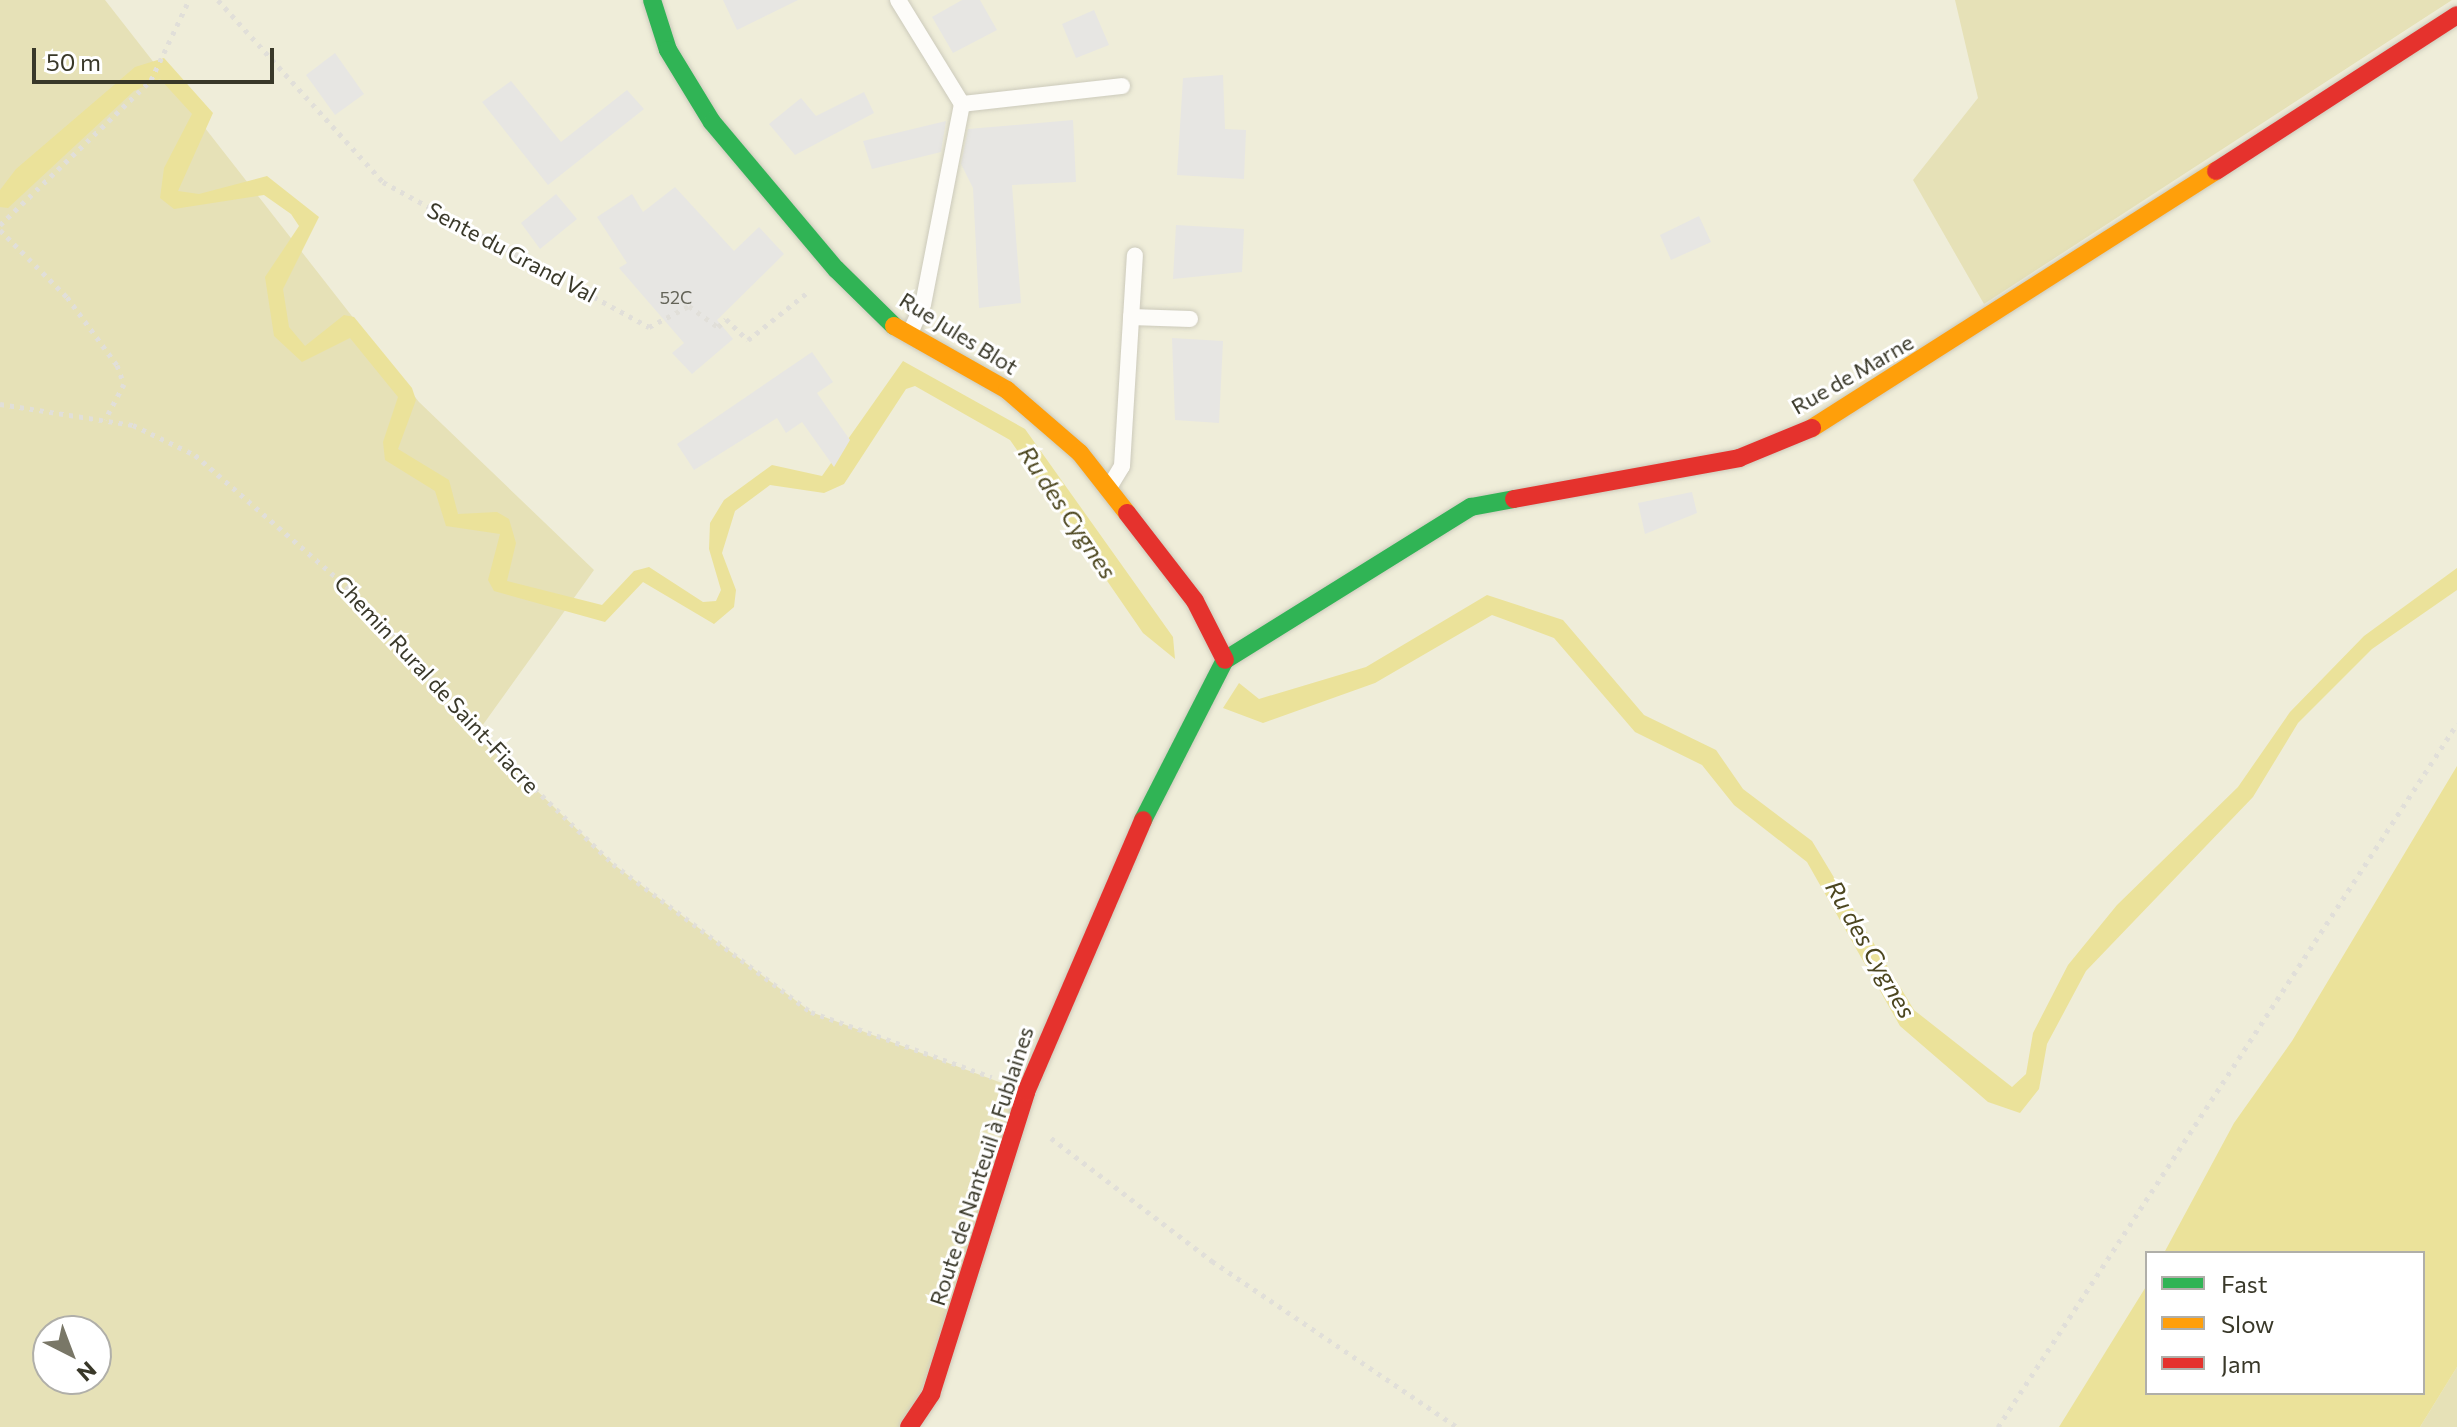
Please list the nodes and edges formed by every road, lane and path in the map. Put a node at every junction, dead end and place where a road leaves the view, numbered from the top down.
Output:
1 (189, 0) edge
2 (218, 0) edge
3 (652, 0) edge
4 (898, 0) edge
5 (2457, 15) edge
6 (1122, 86) dead end
7 (962, 104) junction
8 (0, 228) edge
9 (1135, 255) dead end
10 (836, 269) junction
11 (1131, 317) junction
12 (1190, 319) dead end
13 (910, 334) junction
14 (0, 404) edge
15 (105, 419) junction
16 (1109, 487) junction
17 (1225, 660) junction
18 (2457, 724) edge
19 (1026, 1092) junction
20 (1024, 1117) junction
21 (909, 1427) edge
22 (1457, 1427) edge
23 (1998, 1427) edge

1 - 8 path
2 - 10 path, Sente du Grand Val
3 - 10 street, Rue Jules Blot
4 - 7 lane
5 - 17 street, Rue de Marne
6 - 7 lane
7 - 13 lane
8 - 15 path
9 - 11 lane
10 - 13 street, Rue Jules Blot
11 - 12 lane
11 - 16 lane
13 - 16 street, Rue Jules Blot
14 - 15 path, Chemin Rural de Saint-Fiacre
15 - 19 path, Chemin Rural de Saint-Fiacre
16 - 17 street, Rue Jules Blot
17 - 19 street, Route de Nanteuil à Fublaines
18 - 23 path
19 - 20 street, Route de Nanteuil à Fublaines
20 - 21 street, Route de Nanteuil à Fublaines
20 - 22 path

